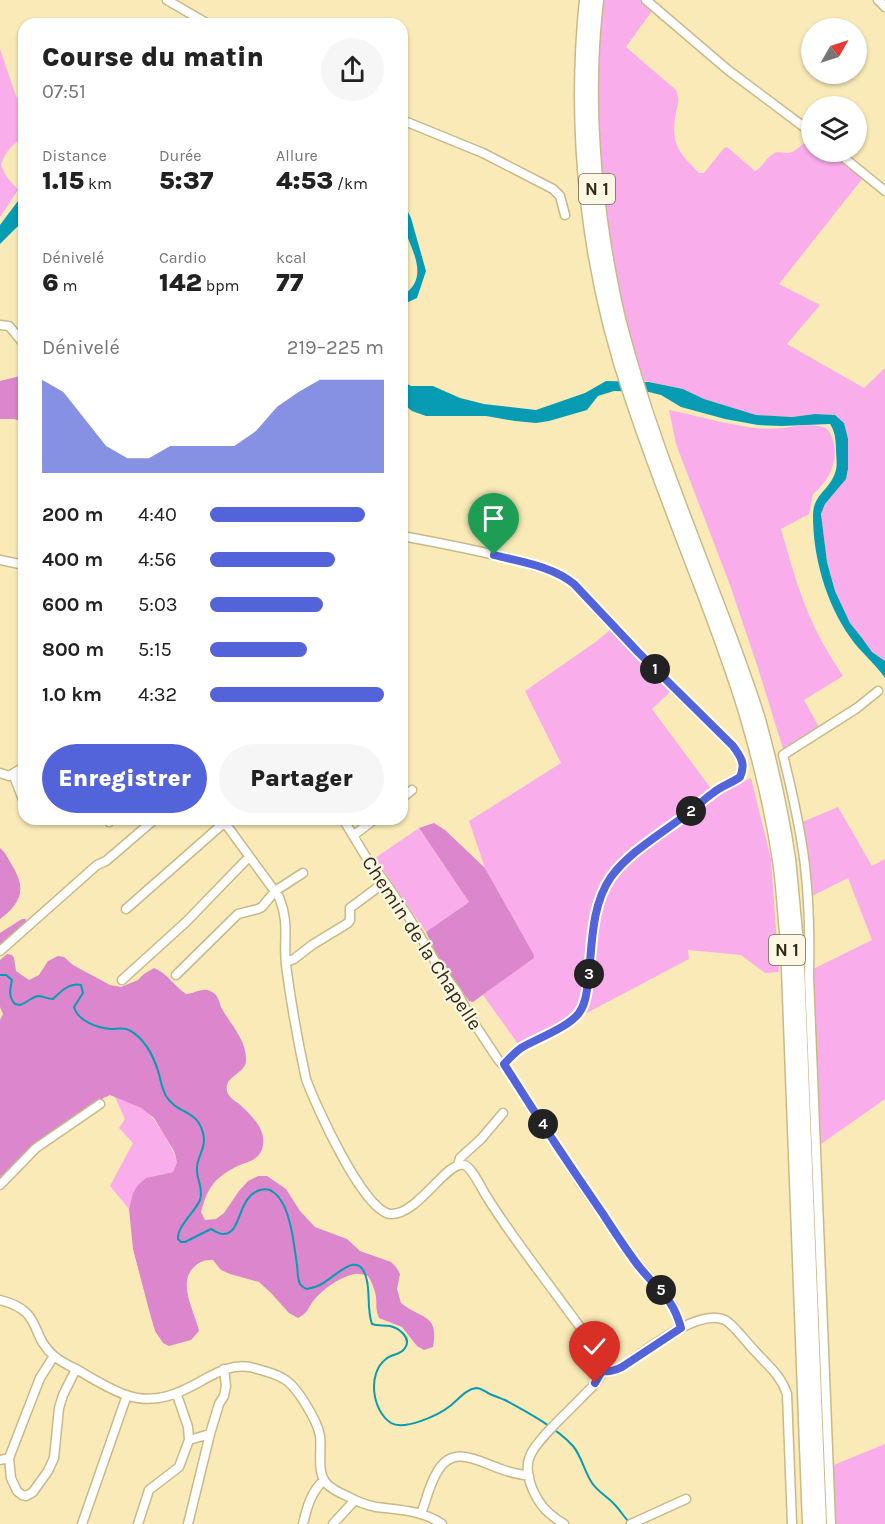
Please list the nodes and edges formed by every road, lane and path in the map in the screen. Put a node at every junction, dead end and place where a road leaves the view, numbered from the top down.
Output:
1 (167, 0) edge
2 (586, 0) edge
3 (597, 0) edge
4 (646, 0) edge
5 (878, 0) edge
6 (885, 7) edge
7 (198, 18) edge
8 (408, 122) edge
9 (801, 125) edge
10 (852, 162) edge
11 (885, 191) edge
12 (565, 215) dead end
13 (0, 325) edge
14 (18, 337) edge
15 (629, 374) junction
16 (637, 400) junction
17 (408, 537) edge
18 (0, 560) edge
19 (18, 564) edge
20 (878, 692) dead end
21 (18, 771) edge
22 (0, 773) edge
23 (13, 774) junction
24 (18, 787) edge
25 (411, 790) dead end
26 (408, 793) edge
27 (148, 825) edge
28 (218, 825) edge
29 (227, 825) edge
30 (347, 825) edge
31 (367, 825) edge
32 (354, 835) junction
33 (249, 857) junction
34 (303, 873) dead end
35 (385, 882) junction
36 (275, 891) junction
37 (126, 909) dead end
38 (0, 951) edge
39 (286, 962) junction
40 (176, 975) dead end
41 (122, 980) dead end
42 (504, 1064) junction
43 (100, 1104) dead end
44 (503, 1113) dead end
45 (458, 1165) junction
46 (0, 1185) edge
47 (0, 1300) edge
48 (681, 1328) junction
49 (54, 1356) junction
50 (76, 1369) junction
51 (224, 1369) junction
52 (602, 1371) junction
53 (127, 1395) junction
54 (177, 1395) junction
55 (210, 1434) junction
56 (189, 1440) junction
57 (5, 1459) edge
58 (529, 1476) junction
59 (324, 1480) junction
60 (686, 1499) dead end
61 (355, 1500) junction
62 (421, 1514) junction
63 (633, 1523) edge
64 (82, 1524) edge
65 (138, 1524) edge
66 (188, 1524) edge
67 (303, 1524) edge
68 (333, 1524) edge
69 (442, 1524) edge
70 (564, 1524) edge
71 (792, 1524) edge
72 (809, 1524) edge
73 (820, 1524) edge
74 (831, 1524) edge

1 - 7 street
2 - 15 highway, N 1
3 - 15 highway, N 1
4 - 9 street
5 - 6 street
8 - 12 street
10 - 11 street
13 - 14 street
15 - 16 highway, N 1
16 - 72 highway, N 1
16 - 73 highway, N 1
17 - 42 street
18 - 19 street
20 - 74 street
21 - 23 street
22 - 23 street
23 - 24 street
25 - 26 street
27 - 38 street
28 - 37 street
29 - 33 street
30 - 32 street, Chemin de la Chapelle
31 - 32 street
32 - 35 street, Chemin de la Chapelle
33 - 36 street
33 - 41 street
34 - 36 street
35 - 39 street
35 - 42 street, Chemin de la Chapelle
36 - 39 street
36 - 40 street
39 - 45 street
42 - 48 street, Chemin de la Chapelle
43 - 46 street
44 - 45 street
45 - 52 street
47 - 49 street
48 - 52 street
48 - 71 street
49 - 50 street
49 - 57 street
50 - 53 street
50 - 57 street
51 - 54 street
51 - 55 street
51 - 59 street
52 - 58 street
53 - 54 street
53 - 64 street
54 - 56 street
55 - 56 street
55 - 66 street
56 - 65 street
58 - 62 street
58 - 70 street
59 - 61 street
59 - 67 street
60 - 63 street
61 - 62 street
61 - 68 street
62 - 69 street

